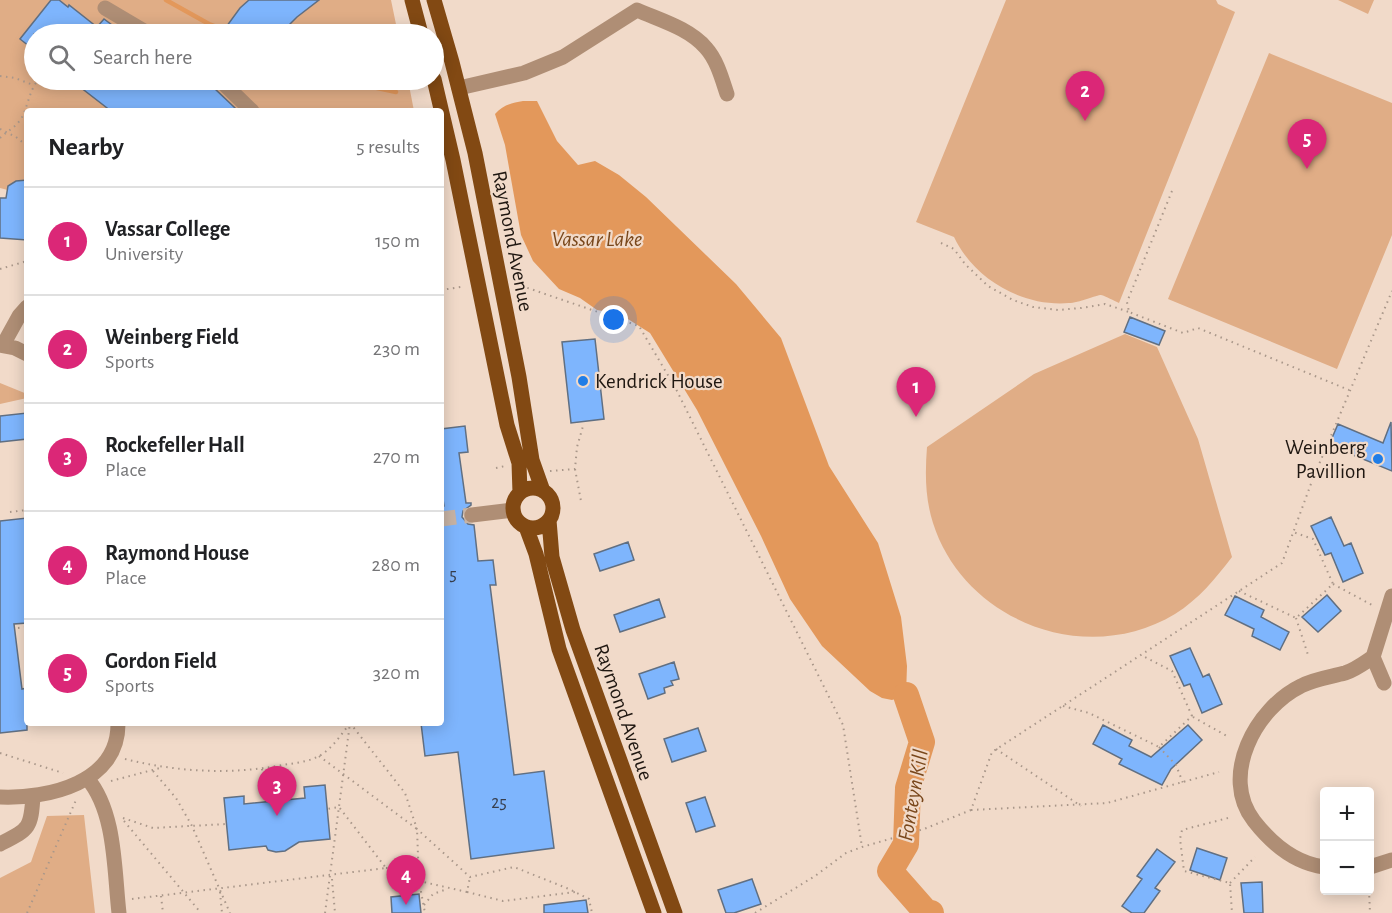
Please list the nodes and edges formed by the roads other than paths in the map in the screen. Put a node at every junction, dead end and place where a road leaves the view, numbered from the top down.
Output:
1 (412, 0) edge
2 (434, 0) edge
3 (640, 5) edge
4 (105, 8) dead end
5 (132, 24) edge
6 (418, 24) edge
7 (441, 24) edge
8 (444, 35) edge
9 (459, 88) junction
10 (230, 90) edge
11 (436, 90) edge
12 (727, 94) dead end
13 (249, 108) edge
14 (439, 108) edge
15 (445, 147) edge
16 (24, 310) edge
17 (508, 323) junction
18 (487, 328) junction
19 (2, 345) edge
20 (24, 353) edge
21 (543, 491) junction
22 (520, 493) junction
23 (513, 510) junction
24 (472, 515) tunnel mouth
25 (549, 520) junction
26 (526, 527) junction
27 (1392, 596) edge
28 (1385, 639) edge
29 (1373, 657) junction
30 (1347, 672) junction
31 (1388, 686) edge
32 (117, 726) edge
33 (87, 778) junction
34 (33, 796) junction
35 (0, 797) edge
36 (0, 844) edge
37 (1392, 860) edge
38 (1320, 866) edge
39 (1374, 866) edge
40 (119, 913) edge
41 (654, 913) edge
42 (675, 913) edge

1 - 6 main road
2 - 7 main road, Raymond Avenue
3 - 9 street
3 - 12 street
4 - 5 street
8 - 9 main road, Raymond Avenue
9 - 17 main road, Raymond Avenue
10 - 13 street
11 - 14 main road, Raymond Avenue
15 - 18 main road, Raymond Avenue
16 - 19 street
17 - 18 street
17 - 21 main road, Raymond Avenue
18 - 22 main road, Raymond Avenue
19 - 20 street
21 - 22 main road
21 - 25 main road, Raymond Avenue
22 - 23 main road, Raymond Avenue
23 - 24 street
23 - 26 main road, Raymond Avenue
25 - 26 main road
25 - 42 main road, Raymond Avenue
26 - 41 main road, Raymond Avenue
27 - 28 street
28 - 29 street
29 - 30 street
29 - 31 street
30 - 31 street
30 - 38 street
32 - 33 street
33 - 34 street
33 - 40 street
34 - 35 street
34 - 36 street
37 - 39 street

